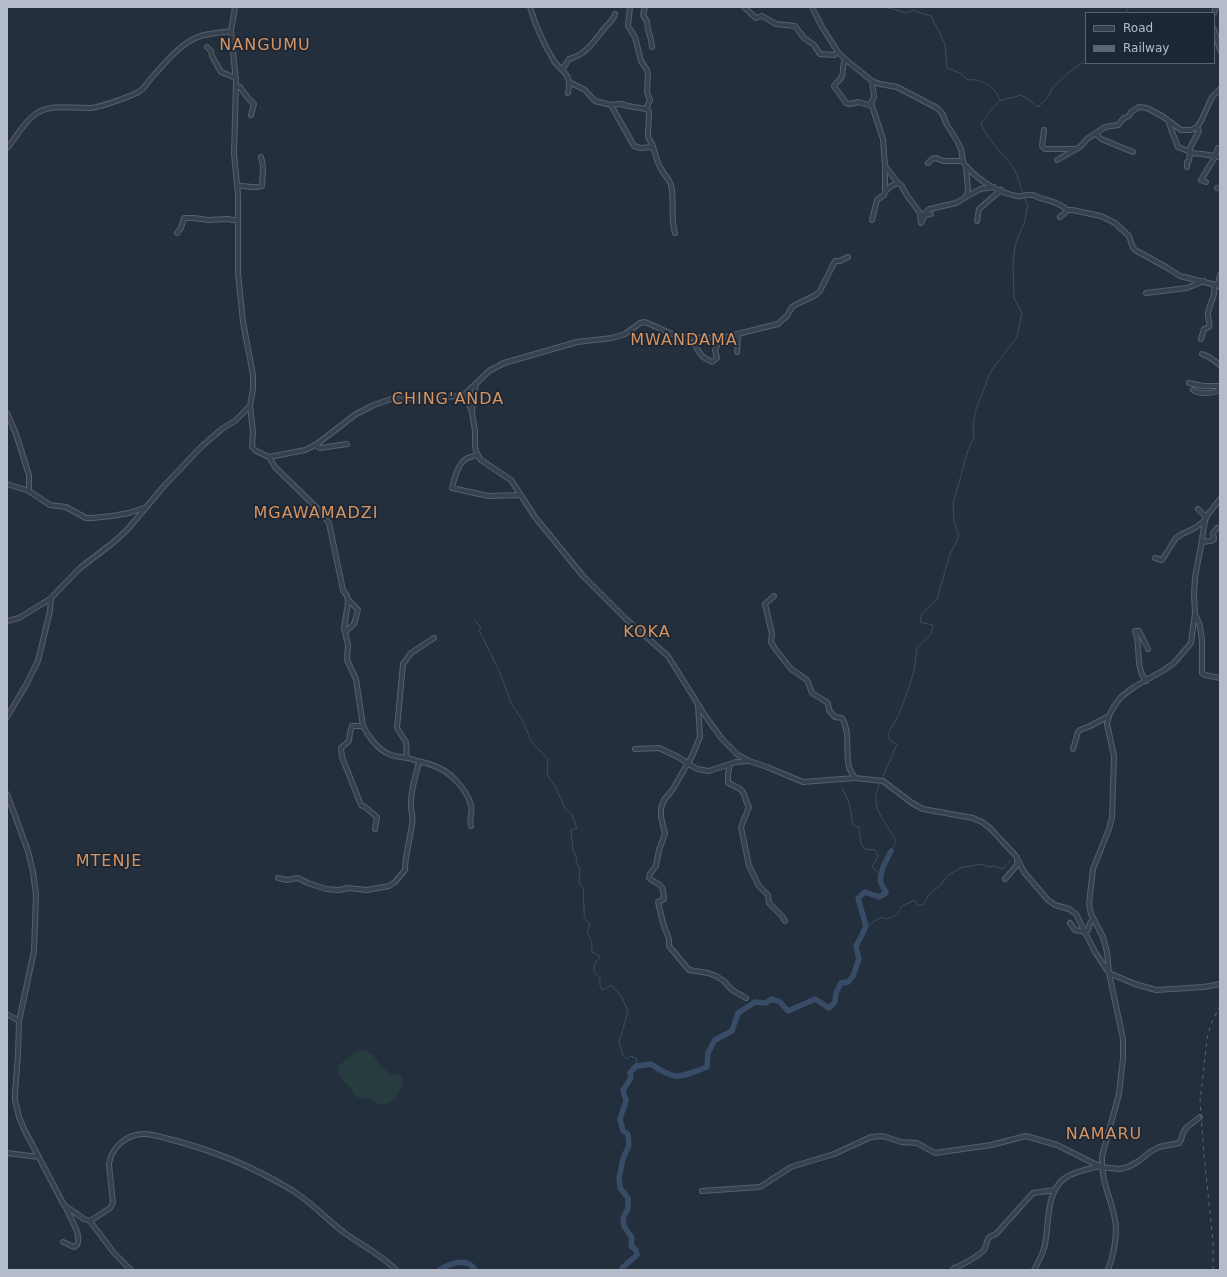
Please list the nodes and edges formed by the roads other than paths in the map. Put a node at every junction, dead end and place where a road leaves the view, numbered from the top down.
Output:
1 (235, 7) edge
2 (530, 7) edge
3 (630, 7) edge
4 (645, 7) edge
5 (744, 7) edge
6 (812, 7) edge
7 (615, 14) dead end
8 (231, 31) junction
9 (1215, 32) edge
10 (652, 46) dead end
11 (207, 47) dead end
12 (1220, 50) edge
13 (838, 52) junction
14 (844, 59) junction
15 (562, 70) junction
16 (236, 78) junction
17 (872, 81) junction
18 (569, 82) junction
19 (236, 87) junction
20 (1220, 89) edge
21 (568, 93) dead end
22 (611, 105) junction
23 (872, 106) junction
24 (646, 109) junction
25 (251, 115) dead end
26 (1169, 122) junction
27 (1197, 127) junction
28 (1044, 130) dead end
29 (1096, 134) junction
30 (652, 147) junction
31 (7, 148) edge
32 (1218, 148) dead end
33 (1076, 149) junction
34 (1133, 152) dead end
35 (1190, 152) junction
36 (261, 157) dead end
37 (1214, 157) junction
38 (1220, 157) edge
39 (1057, 160) dead end
40 (963, 161) junction
41 (928, 163) dead end
42 (885, 166) junction
43 (966, 167) junction
44 (1187, 167) dead end
45 (1206, 182) dead end
46 (898, 183) junction
47 (237, 186) junction
48 (994, 187) junction
49 (1002, 190) junction
50 (885, 192) junction
51 (966, 197) junction
52 (1068, 210) junction
53 (920, 213) junction
54 (931, 214) dead end
55 (924, 215) junction
56 (1060, 217) dead end
57 (872, 220) dead end
58 (238, 221) junction
59 (977, 221) dead end
60 (177, 233) dead end
61 (676, 233) dead end
62 (848, 257) dead end
63 (1220, 275) edge
64 (1204, 281) junction
65 (1217, 285) edge
66 (1146, 293) dead end
67 (738, 334) junction
68 (679, 337) junction
69 (721, 338) junction
70 (1201, 340) dead end
71 (737, 352) dead end
72 (1202, 354) dead end
73 (1220, 365) edge
74 (476, 382) junction
75 (1189, 383) dead end
76 (1220, 386) edge
77 (1193, 390) dead end
78 (463, 396) junction
79 (250, 406) junction
80 (472, 412) junction
81 (7, 413) edge
82 (347, 444) dead end
83 (314, 445) junction
84 (478, 455) junction
85 (268, 457) junction
86 (7, 484) edge
87 (29, 492) junction
88 (521, 495) junction
89 (1220, 499) edge
90 (147, 507) junction
91 (1198, 509) dead end
92 (1206, 519) junction
93 (1217, 528) dead end
94 (1202, 542) junction
95 (1155, 558) dead end
96 (774, 596) dead end
97 (50, 599) junction
98 (348, 599) junction
99 (1195, 613) junction
100 (7, 620) edge
101 (345, 632) junction
102 (434, 638) dead end
103 (1148, 648) dead end
104 (1220, 678) edge
105 (1146, 681) junction
106 (698, 705) junction
107 (1109, 716) junction
108 (7, 717) edge
109 (363, 726) junction
110 (635, 749) dead end
111 (1073, 749) dead end
112 (407, 758) junction
113 (749, 761) junction
114 (418, 762) junction
115 (688, 762) junction
116 (730, 764) junction
117 (855, 778) junction
118 (7, 794) edge
119 (471, 826) dead end
120 (375, 829) dead end
121 (1016, 856) junction
122 (278, 878) dead end
123 (1005, 879) dead end
124 (1093, 919) junction
125 (785, 921) dead end
126 (1070, 923) dead end
127 (1085, 932) junction
128 (1109, 973) junction
129 (1220, 984) edge
130 (746, 998) dead end
131 (7, 1014) edge
132 (19, 1021) junction
133 (1200, 1117) dead end
134 (7, 1153) edge
135 (39, 1157) junction
136 (1101, 1166) junction
137 (1055, 1190) junction
138 (702, 1191) dead end
139 (64, 1205) junction
140 (90, 1221) junction
141 (63, 1242) dead end
142 (131, 1270) edge
143 (396, 1270) edge
144 (952, 1270) edge
145 (1034, 1270) edge
146 (1108, 1270) edge

1 - 8 street
2 - 15 street
3 - 24 street
4 - 10 street
5 - 13 street
6 - 13 street
7 - 15 street
8 - 16 street
8 - 31 street
9 - 12 street
11 - 16 street
13 - 14 street
14 - 17 street
14 - 23 street
15 - 18 street
16 - 19 street
17 - 23 street
17 - 40 street
18 - 21 street
18 - 22 street
19 - 25 street
19 - 47 street
20 - 27 street
22 - 24 street
22 - 30 street
23 - 42 street
24 - 30 street
26 - 27 street
26 - 29 street
26 - 35 street
27 - 35 street
28 - 33 street
29 - 33 street
29 - 34 street
30 - 61 street
32 - 37 street
33 - 39 street
35 - 37 street
35 - 44 street
36 - 47 street
37 - 38 street
37 - 45 street
40 - 41 street
40 - 43 street
42 - 46 street
42 - 50 street
43 - 48 street
43 - 51 street
46 - 50 street
46 - 53 street
47 - 58 street
48 - 49 street
48 - 51 street
49 - 52 street
49 - 59 street
50 - 57 street
51 - 55 street
52 - 56 street
52 - 64 street
53 - 55 street
53 - 55 street
54 - 55 street
58 - 60 street
58 - 79 street
62 - 67 street
63 - 65 street
64 - 65 street
64 - 66 street
65 - 70 street
67 - 69 street
67 - 71 street
68 - 69 street
68 - 69 street
68 - 74 street
72 - 73 street
74 - 78 street
74 - 80 street
75 - 76 street
76 - 77 street
78 - 80 street
78 - 83 street
79 - 85 street
79 - 90 street
80 - 84 street
81 - 87 street
82 - 83 street
83 - 85 street
84 - 88 street
84 - 88 street
85 - 98 street
86 - 87 street
87 - 90 street
88 - 106 street
89 - 92 street
90 - 97 street
91 - 92 street
92 - 94 street
92 - 95 street
93 - 94 street
94 - 99 street
96 - 117 street
97 - 100 street
97 - 108 street
98 - 101 street
98 - 101 street
99 - 104 street
99 - 105 street
101 - 109 street
102 - 112 street
103 - 105 street
105 - 107 street
106 - 113 street
106 - 115 street
107 - 111 street
107 - 124 street
109 - 112 street
109 - 120 street
110 - 115 street
112 - 114 street
113 - 116 street
113 - 117 street
114 - 119 street
114 - 122 street
115 - 116 street
115 - 130 street
116 - 125 street
117 - 121 street
118 - 132 street
121 - 123 street
121 - 127 street
124 - 127 street
124 - 128 street
126 - 127 street
127 - 128 street
128 - 129 street
128 - 136 street
131 - 132 street
132 - 135 street
133 - 136 street
134 - 135 street
135 - 139 street
136 - 137 street
136 - 138 street
136 - 146 street
137 - 144 street
137 - 145 street
139 - 140 street
139 - 141 street
140 - 142 street
140 - 143 street

